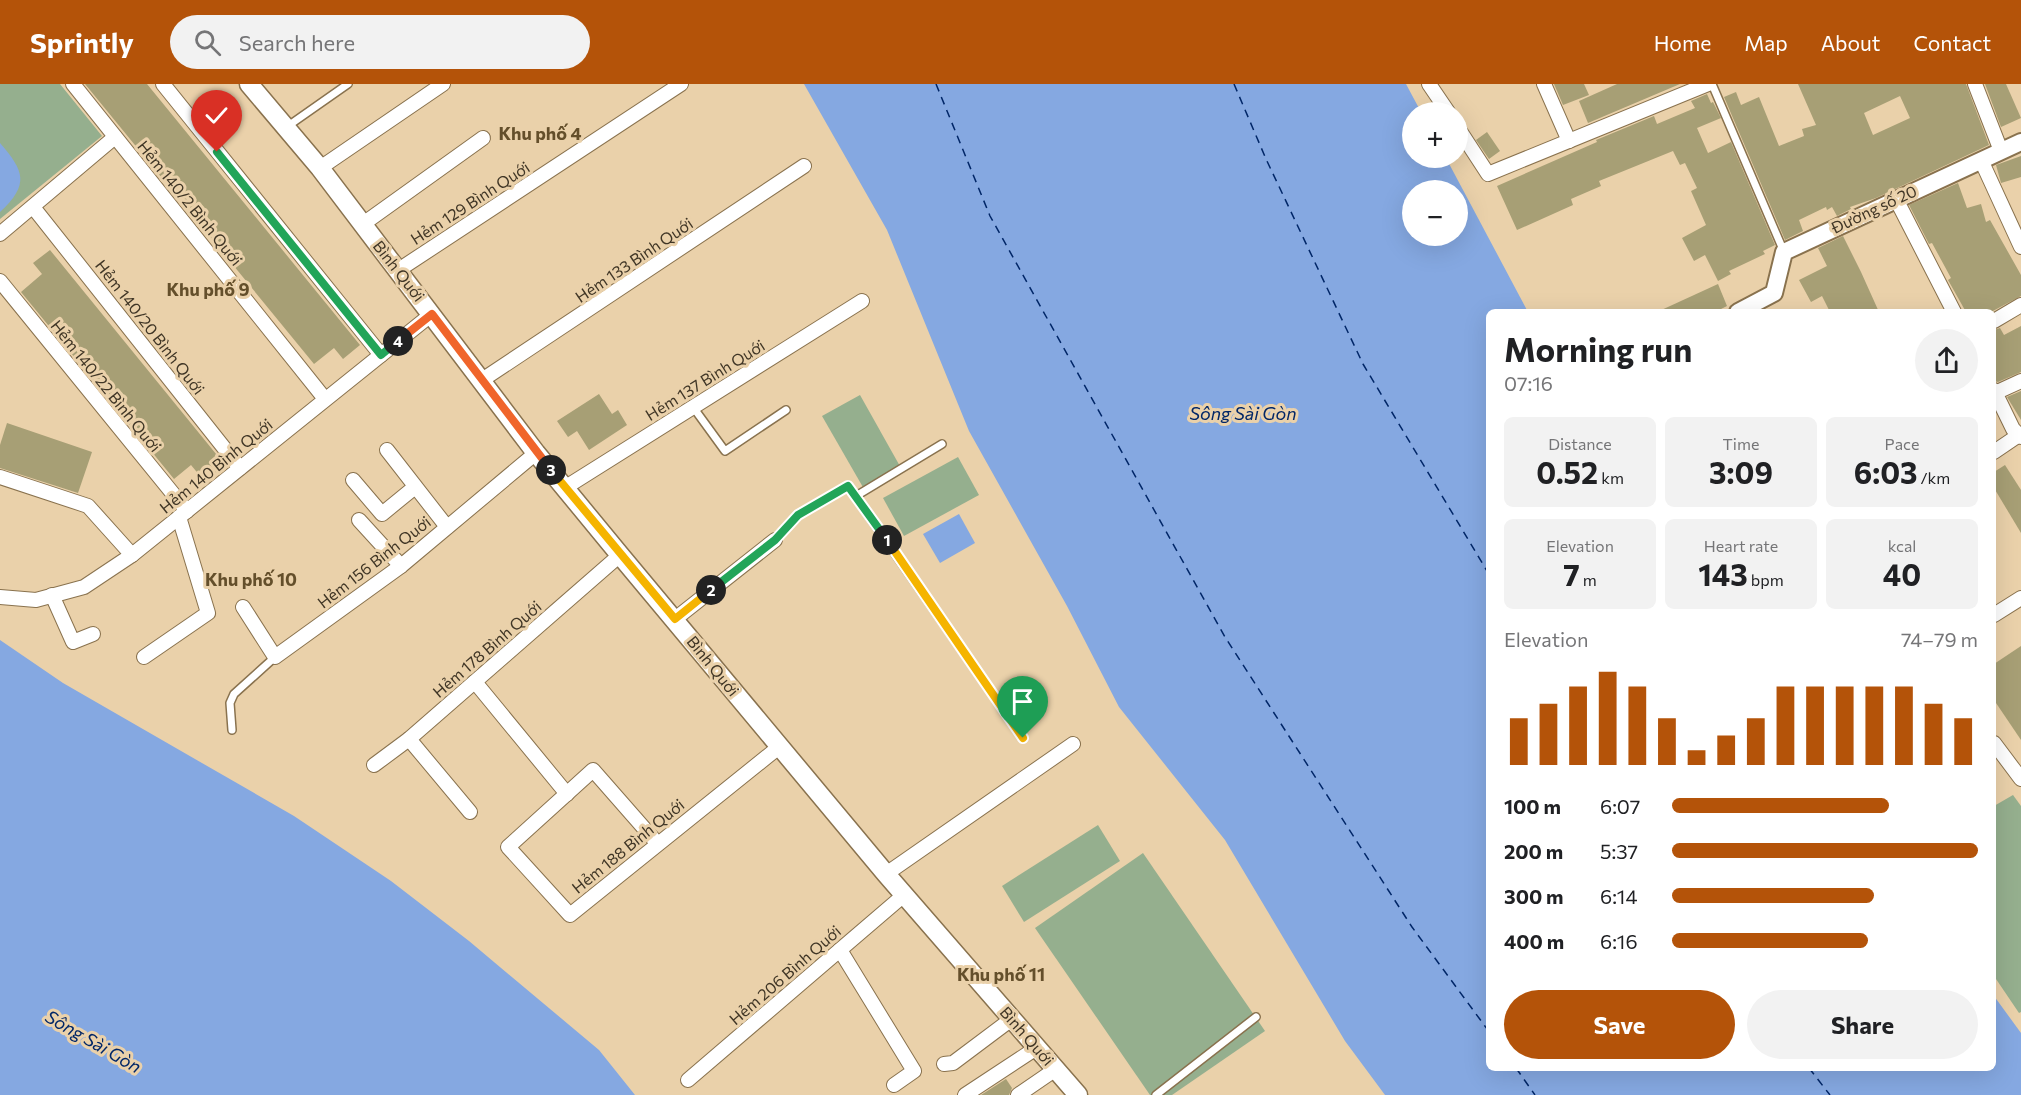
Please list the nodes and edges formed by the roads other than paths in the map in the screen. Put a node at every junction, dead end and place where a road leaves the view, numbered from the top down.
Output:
1 (73, 84) edge
2 (163, 84) edge
3 (249, 84) edge
4 (348, 84) edge
5 (443, 84) edge
6 (681, 84) edge
7 (1430, 84) edge
8 (1544, 84) edge
9 (1710, 84) edge
10 (1975, 84) edge
11 (1442, 102) edge
12 (286, 128) junction
13 (115, 137) junction
14 (483, 138) dead end
15 (1569, 141) junction
16 (2021, 142) edge
17 (1468, 143) edge
18 (2001, 151) junction
19 (1981, 160) junction
20 (804, 166) dead end
21 (320, 168) junction
22 (1896, 199) junction
23 (33, 207) junction
24 (363, 224) junction
25 (0, 234) edge
26 (2021, 247) edge
27 (1784, 252) junction
28 (397, 271) junction
29 (0, 282) edge
30 (862, 301) dead end
31 (2021, 305) edge
32 (1760, 308) edge
33 (1952, 309) edge
34 (432, 314) junction
35 (1996, 320) edge
36 (381, 355) junction
37 (482, 380) junction
38 (2021, 381) edge
39 (1996, 391) edge
40 (1996, 396) edge
41 (325, 399) junction
42 (693, 406) junction
43 (786, 410) dead end
44 (2020, 436) edge
45 (942, 444) dead end
46 (387, 450) dead end
47 (1996, 451) edge
48 (536, 453) junction
49 (240, 468) junction
50 (0, 477) edge
51 (353, 480) dead end
52 (415, 487) junction
53 (566, 487) junction
54 (856, 496) junction
55 (183, 514) junction
56 (359, 520) dead end
57 (447, 527) junction
58 (775, 540) joint
59 (132, 555) junction
60 (620, 555) junction
61 (400, 566) junction
62 (52, 595) junction
63 (0, 597) edge
64 (2021, 598) edge
65 (243, 608) dead end
66 (1996, 614) edge
67 (675, 619) junction
68 (93, 634) dead end
69 (144, 657) dead end
70 (275, 657) junction
71 (475, 682) junction
72 (232, 730) dead end
73 (1023, 738) dead end
74 (409, 739) junction
75 (1073, 744) dead end
76 (1996, 746) edge
77 (779, 747) junction
78 (374, 765) dead end
79 (2021, 779) edge
80 (567, 794) junction
81 (470, 812) dead end
82 (657, 843) junction
83 (886, 874) junction
84 (904, 895) junction
85 (840, 950) junction
86 (1256, 1017) dead end
87 (1013, 1018) junction
88 (1038, 1047) junction
89 (944, 1064) dead end
90 (1056, 1069) junction
91 (688, 1080) dead end
92 (894, 1084) dead end
93 (965, 1095) edge
94 (1018, 1095) edge
95 (1078, 1095) edge
96 (1156, 1095) edge

1 - 13 street, Hẻm 140/2 Bình Quới
2 - 36 street
3 - 12 main road, Bình Quới
4 - 12 lane
5 - 21 street
6 - 28 street, Hẻm 129 Bình Quới
7 - 11 street
8 - 15 street
9 - 15 street
9 - 27 lane
10 - 18 street
12 - 21 main road, Bình Quới
13 - 23 street
13 - 41 street, Hẻm 140/2 Bình Quới
14 - 24 street
15 - 17 street
16 - 18 street, Đường số 20
18 - 19 street, Đường số 20
19 - 22 street, Đường số 20
19 - 26 street
20 - 37 street, Hẻm 133 Bình Quới
21 - 24 main road, Bình Quới
22 - 27 street, Đường số 20
22 - 33 street
23 - 25 street
23 - 49 street, Hẻm 140/20 Bình Quới
24 - 28 main road, Bình Quới
27 - 32 street
28 - 34 main road, Bình Quới
29 - 55 street, Hẻm 140/22 Bình Quới
30 - 42 street, Hẻm 137 Bình Quới
31 - 35 street
34 - 36 street, Hẻm 140 Bình Quới
34 - 37 main road, Bình Quới
36 - 41 street, Hẻm 140 Bình Quới
37 - 48 main road, Bình Quới
38 - 39 street
40 - 44 street
41 - 49 street, Hẻm 140 Bình Quới
42 - 43 lane
42 - 53 street, Hẻm 137 Bình Quới
44 - 47 street
45 - 54 lane
46 - 52 street
48 - 53 main road, Bình Quới
48 - 57 street, Hẻm 156 Bình Quới
49 - 55 street, Hẻm 140 Bình Quới
50 - 59 street
51 - 52 street
52 - 57 street
53 - 60 main road, Bình Quới
54 - 58 lane
54 - 73 lane
55 - 59 street, Hẻm 140 Bình Quới
55 - 69 street
56 - 61 street
57 - 61 street, Hẻm 156 Bình Quới
58 - 67 street
59 - 62 street, Hẻm 140 Bình Quới
60 - 67 main road, Bình Quới
60 - 71 street, Hẻm 178 Bình Quới
61 - 70 street, Hẻm 156 Bình Quới
62 - 63 street, Hẻm 140 Bình Quới
62 - 68 street
64 - 66 street
65 - 70 street
67 - 77 main road, Bình Quới
70 - 72 lane
71 - 74 street, Hẻm 178 Bình Quới
71 - 80 street
74 - 78 street, Hẻm 178 Bình Quới
74 - 81 street
75 - 83 street
76 - 79 street
77 - 82 street, Hẻm 188 Bình Quới
77 - 83 main road, Bình Quới
80 - 82 street
80 - 82 street, Hẻm 188 Bình Quới
83 - 84 main road, Bình Quới
84 - 85 street, Hẻm 206 Bình Quới
84 - 87 main road, Bình Quới
85 - 91 street, Hẻm 206 Bình Quới
85 - 92 street
86 - 96 lane
87 - 88 main road, Bình Quới
87 - 89 street
88 - 90 main road, Bình Quới
88 - 93 street
90 - 94 street
90 - 95 main road, Bình Quới

